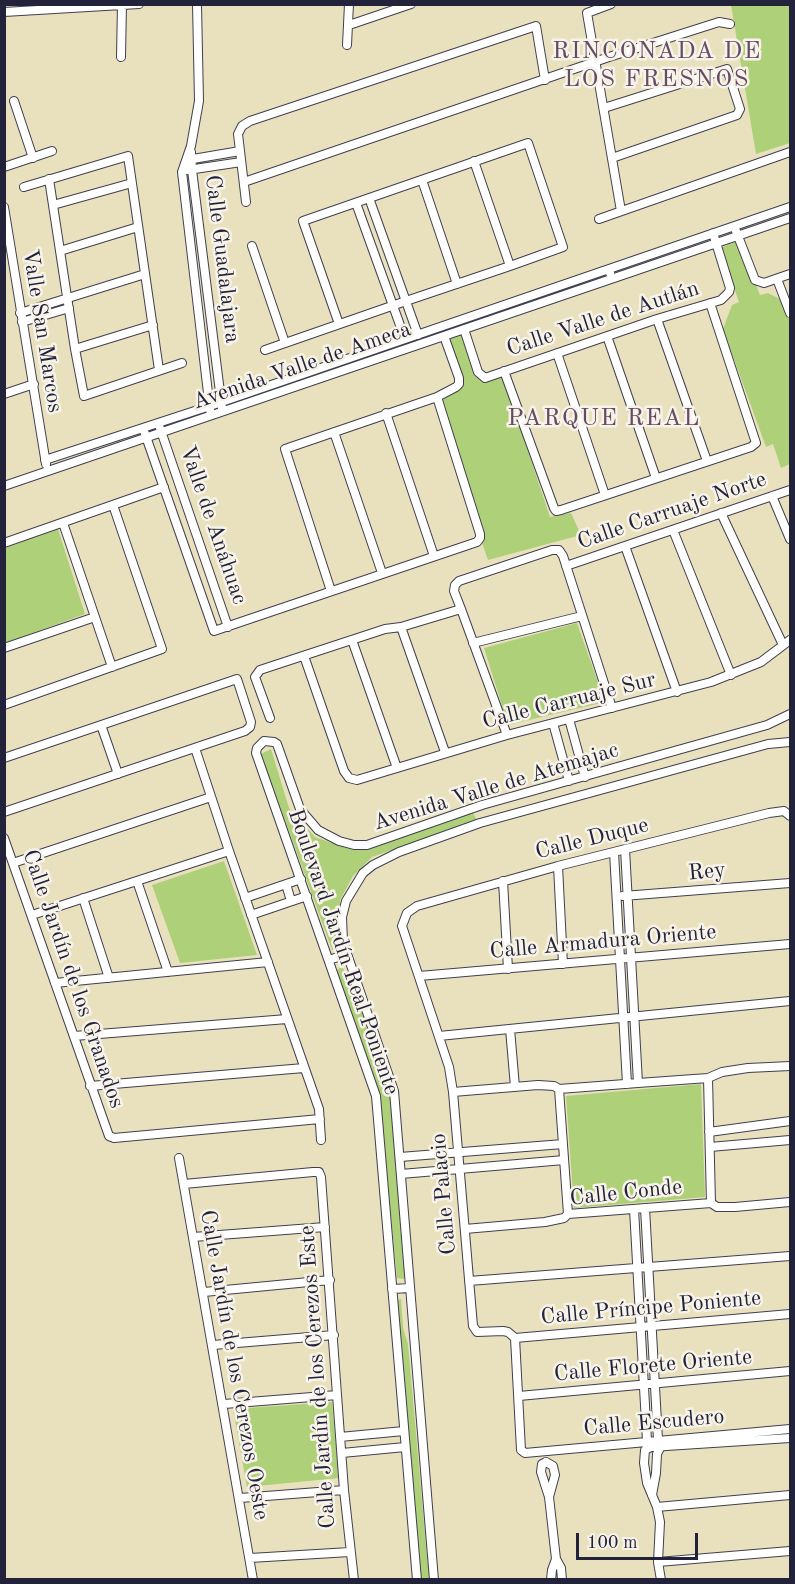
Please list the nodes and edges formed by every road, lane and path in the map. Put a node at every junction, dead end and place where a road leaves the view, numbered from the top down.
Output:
1 (139, 4) edge
2 (197, 4) edge
3 (349, 4) edge
4 (411, 4) edge
5 (611, 4) edge
6 (122, 5) edge
7 (55, 7) edge
8 (4, 12) edge
9 (730, 24) dead end
10 (349, 25) junction
11 (347, 45) dead end
12 (121, 57) dead end
13 (596, 62) junction
14 (545, 80) junction
15 (14, 101) dead end
16 (604, 108) junction
17 (52, 151) dead end
18 (240, 151) junction
19 (790, 152) edge
20 (33, 158) junction
21 (612, 158) junction
22 (189, 160) junction
23 (474, 161) junction
24 (242, 162) junction
25 (4, 167) edge
26 (192, 170) junction
27 (182, 171) junction
28 (49, 179) junction
29 (422, 180) junction
30 (244, 182) junction
31 (132, 183) junction
32 (24, 187) dead end
33 (369, 198) junction
34 (246, 202) dead end
35 (356, 203) junction
36 (53, 205) junction
37 (4, 207) edge
38 (790, 207) edge
39 (621, 211) junction
40 (790, 218) edge
41 (599, 219) dead end
42 (734, 226) junction
43 (138, 227) junction
44 (713, 233) junction
45 (738, 236) junction
46 (716, 244) junction
47 (252, 246) dead end
48 (60, 251) junction
49 (510, 266) junction
50 (609, 269) junction
51 (145, 274) junction
52 (790, 274) edge
53 (611, 279) junction
54 (777, 279) junction
55 (457, 284) junction
56 (406, 301) junction
57 (68, 303) junction
58 (710, 303) junction
59 (393, 306) junction
60 (790, 313) edge
61 (21, 317) junction
62 (657, 319) junction
63 (339, 324) junction
64 (153, 325) junction
65 (212, 325) junction
66 (200, 327) junction
67 (464, 329) junction
68 (418, 335) junction
69 (444, 336) junction
70 (607, 336) junction
71 (405, 339) junction
72 (285, 343) junction
73 (75, 349) junction
74 (265, 350) dead end
75 (557, 353) junction
76 (182, 363) dead end
77 (159, 370) junction
78 (504, 371) junction
79 (33, 385) junction
80 (4, 394) edge
81 (437, 397) junction
82 (222, 402) junction
83 (210, 406) junction
84 (223, 412) junction
85 (386, 414) junction
86 (211, 416) junction
87 (143, 428) junction
88 (160, 428) junction
89 (334, 432) junction
90 (147, 438) junction
91 (45, 460) junction
92 (706, 461) junction
93 (47, 472) junction
94 (656, 478) junction
95 (4, 486) edge
96 (164, 487) junction
97 (790, 490) edge
98 (605, 495) junction
99 (772, 496) junction
100 (113, 505) junction
101 (721, 513) junction
102 (63, 523) junction
103 (674, 530) junction
104 (790, 539) edge
105 (4, 543) edge
106 (625, 546) junction
107 (434, 555) junction
108 (566, 566) junction
109 (382, 573) junction
110 (331, 591) junction
111 (461, 609) junction
112 (582, 616) junction
113 (95, 617) junction
114 (228, 627) junction
115 (401, 627) junction
116 (352, 640) junction
117 (787, 642) edge
118 (473, 643) junction
119 (4, 648) edge
120 (304, 656) junction
121 (112, 667) junction
122 (731, 675) junction
123 (677, 692) junction
124 (4, 705) edge
125 (612, 708) junction
126 (790, 714) edge
127 (270, 718) dead end
128 (569, 719) junction
129 (553, 723) junction
130 (101, 726) junction
131 (507, 735) junction
132 (730, 736) junction
133 (264, 741) joint
134 (790, 742) edge
135 (195, 748) junction
136 (445, 752) junction
137 (578, 752) junction
138 (734, 754) junction
139 (562, 757) junction
140 (4, 758) edge
141 (397, 768) junction
142 (118, 774) junction
143 (585, 777) junction
144 (569, 781) junction
145 (211, 797) junction
146 (482, 806) junction
147 (4, 812) edge
148 (787, 814) edge
149 (489, 820) junction
150 (4, 838) edge
151 (625, 849) junction
152 (229, 851) junction
153 (614, 852) junction
154 (13, 863) junction
155 (558, 866) junction
156 (301, 879) junction
157 (137, 881) junction
158 (503, 881) junction
159 (790, 883) edge
160 (286, 884) junction
161 (352, 888) joint
162 (307, 896) junction
163 (616, 896) junction
164 (627, 897) junction
165 (83, 898) junction
166 (245, 898) junction
167 (291, 902) junction
168 (411, 908) joint
169 (32, 915) junction
170 (251, 915) junction
171 (790, 944) edge
172 (347, 954) junction
173 (631, 958) junction
174 (620, 959) junction
175 (329, 960) junction
176 (268, 962) junction
177 (563, 964) junction
178 (508, 969) junction
179 (168, 972) junction
180 (419, 976) junction
181 (109, 978) junction
182 (55, 983) junction
183 (790, 1001) edge
184 (634, 1016) junction
185 (623, 1018) junction
186 (287, 1019) junction
187 (510, 1029) junction
188 (74, 1036) junction
189 (439, 1036) junction
190 (790, 1066) edge
191 (304, 1068) junction
192 (708, 1078) junction
193 (638, 1083) junction
194 (627, 1084) junction
195 (90, 1086) junction
196 (515, 1087) junction
197 (559, 1089) junction
198 (453, 1092) junction
199 (320, 1119) junction
200 (790, 1121) edge
201 (709, 1132) junction
202 (321, 1140) dead end
203 (790, 1140) edge
204 (563, 1143) junction
205 (710, 1147) junction
206 (458, 1152) junction
207 (421, 1155) junction
208 (400, 1157) junction
209 (179, 1158) dead end
210 (564, 1160) junction
211 (460, 1169) junction
212 (421, 1172) junction
213 (401, 1174) junction
214 (184, 1184) junction
215 (790, 1202) edge
216 (711, 1203) junction
217 (645, 1208) junction
218 (634, 1209) junction
219 (568, 1214) junction
220 (325, 1227) junction
221 (465, 1229) junction
222 (193, 1237) junction
223 (790, 1256) edge
224 (648, 1267) junction
225 (637, 1268) junction
226 (330, 1280) junction
227 (469, 1281) junction
228 (410, 1288) junction
229 (392, 1289) junction
230 (204, 1292) junction
231 (790, 1314) edge
232 (652, 1326) junction
233 (641, 1327) junction
234 (334, 1335) junction
235 (515, 1338) junction
236 (213, 1345) junction
237 (790, 1371) edge
238 (655, 1384) junction
239 (644, 1385) junction
240 (336, 1395) junction
241 (519, 1396) junction
242 (224, 1404) junction
243 (790, 1429) edge
244 (404, 1431) junction
245 (383, 1433) junction
246 (340, 1437) junction
247 (790, 1437) edge
248 (647, 1441) junction
249 (660, 1443) junction
250 (405, 1448) junction
251 (386, 1450) junction
252 (342, 1453) junction
253 (344, 1490) junction
254 (790, 1495) edge
255 (549, 1497) dead end
256 (652, 1497) junction
257 (240, 1498) junction
258 (657, 1507) junction
259 (350, 1551) junction
260 (790, 1551) edge
261 (250, 1558) junction
262 (556, 1559) junction
263 (658, 1562) junction
264 (253, 1580) edge
265 (354, 1580) edge
266 (417, 1580) edge
267 (434, 1580) edge
268 (551, 1580) edge
269 (562, 1580) edge
270 (661, 1580) edge

1 - 6 street
2 - 22 street, Calle Guadalajara
3 - 10 street
4 - 10 street
5 - 13 street
6 - 7 street
6 - 12 street
7 - 8 street
9 - 13 street
10 - 11 street
13 - 14 street
13 - 16 street
14 - 18 street
14 - 30 street
15 - 20 street
16 - 21 street
16 - 21 street
17 - 20 street
18 - 22 street
18 - 24 street
19 - 39 street
20 - 25 street
21 - 39 street
22 - 26 street, Calle Guadalajara
22 - 27 street, Calle Guadalajara
23 - 29 street
23 - 49 street
23 - 49 street
24 - 26 street
24 - 30 street
26 - 27 street
26 - 65 street, Calle Guadalajara
27 - 66 street, Calle Guadalajara
28 - 31 street
28 - 32 street
28 - 36 street
29 - 33 street
29 - 55 street
30 - 34 street
31 - 36 street
31 - 43 street
33 - 35 street
33 - 56 street
35 - 59 street
35 - 63 street
36 - 48 street
37 - 61 street, Valle San Marcos
38 - 42 street
39 - 41 street
40 - 45 street, Avenida Valle de Ameca
42 - 44 street
42 - 45 street
43 - 48 street
43 - 51 street
44 - 46 street
44 - 50 street
45 - 46 street, Avenida Valle de Ameca
45 - 54 street
46 - 53 street, Avenida Valle de Ameca
46 - 58 street, Calle Valle de Autlán
47 - 72 street
48 - 57 street
49 - 55 street
50 - 53 street
50 - 68 street
51 - 57 street
51 - 64 street
52 - 54 street
53 - 67 street, Avenida Valle de Ameca
54 - 60 street
55 - 56 street
56 - 59 street
56 - 68 street
57 - 61 street
57 - 73 street
58 - 62 street, Calle Valle de Autlán
58 - 92 street
59 - 63 street
59 - 71 street
61 - 79 street, Valle San Marcos
62 - 70 street, Calle Valle de Autlán
62 - 92 street
63 - 72 street
64 - 73 street
64 - 77 street
65 - 66 street
65 - 82 street, Calle Guadalajara
66 - 83 street, Calle Guadalajara
67 - 69 street, Avenida Valle de Ameca
67 - 78 street, Calle Valle de Autlán
68 - 71 street
69 - 81 street
69 - 84 street, Avenida Valle de Ameca
70 - 75 street, Calle Valle de Autlán
70 - 94 street
71 - 82 street
72 - 74 street
73 - 77 street
75 - 78 street, Calle Valle de Autlán
75 - 98 street
76 - 77 street
78 - 98 street
79 - 80 street
79 - 91 street, Valle San Marcos
81 - 85 street
81 - 107 street
82 - 83 street
82 - 84 street, Calle Guadalajara
83 - 86 street, Calle Guadalajara
83 - 88 street
84 - 86 street, Avenida Valle de Ameca
85 - 89 street
85 - 107 street
86 - 88 street, Avenida Valle de Ameca
87 - 88 street
87 - 90 street, Valle de Anáhuac
87 - 91 street
88 - 90 street, Avenida Valle de Ameca
88 - 114 street, Valle de Anáhuac
89 - 109 street
89 - 110 street
90 - 93 street, Avenida Valle de Ameca
90 - 96 street, Valle de Anáhuac
91 - 93 street, Valle San Marcos
92 - 94 street
93 - 95 street, Avenida Valle de Ameca
94 - 98 street
96 - 100 street
96 - 114 street, Valle de Anáhuac
97 - 99 street, Calle Carruaje Norte
99 - 101 street, Calle Carruaje Norte
99 - 104 street
100 - 102 street
100 - 121 street
101 - 103 street, Calle Carruaje Norte
101 - 117 street
102 - 105 street
102 - 113 street
103 - 106 street, Calle Carruaje Norte
103 - 122 street
106 - 108 street, Calle Carruaje Norte
106 - 123 street
107 - 109 street
108 - 111 street
108 - 112 street
109 - 110 street
110 - 114 street
111 - 115 street
111 - 118 street
112 - 118 street
112 - 125 street
113 - 119 street
113 - 121 street
115 - 116 street
115 - 136 street
116 - 120 street
116 - 141 street
117 - 122 street, Calle Carruaje Sur
118 - 131 street
120 - 127 street
120 - 141 street, Calle Carruaje Sur
121 - 124 street
122 - 123 street, Calle Carruaje Sur
123 - 125 street, Calle Carruaje Sur
125 - 128 street, Calle Carruaje Sur
126 - 132 street, Avenida Valle de Atemajac
128 - 129 street, Calle Carruaje Sur
128 - 137 street
129 - 131 street, Calle Carruaje Sur
129 - 139 street
130 - 135 street
130 - 140 street
130 - 142 street
131 - 136 street, Calle Carruaje Sur
132 - 138 street
132 - 143 street, Avenida Valle de Atemajac
133 - 146 street, Avenida Valle de Atemajac
133 - 156 street, Boulevard Jardín Real Poniente
134 - 138 street, Avenida Valle de Atemajac
135 - 142 street
135 - 145 street
136 - 141 street, Calle Carruaje Sur
137 - 139 street
137 - 143 street
138 - 149 street, Avenida Valle de Atemajac
139 - 144 street
142 - 147 street
143 - 144 street, Avenida Valle de Atemajac
144 - 146 street, Avenida Valle de Atemajac
145 - 152 street
145 - 154 street
146 - 149 street
148 - 151 street, Calle Duque
149 - 161 street, Avenida Valle de Atemajac
150 - 154 street, Calle Jardín de los Granados
151 - 153 street, Calle Duque
151 - 164 street
152 - 157 street
152 - 166 street
153 - 155 street, Calle Duque
153 - 163 street
154 - 169 street, Calle Jardín de los Granados
155 - 158 street, Calle Duque
155 - 177 street
156 - 160 street
156 - 162 street, Boulevard Jardín Real Poniente
157 - 165 street
157 - 179 street
158 - 168 street, Calle Duque
158 - 178 street
159 - 164 street, Rey
160 - 166 street
160 - 167 street
161 - 172 street, Boulevard Jardín Real Poniente
162 - 167 street
162 - 175 street, Boulevard Jardín Real Poniente
163 - 164 street, Rey
163 - 174 street
164 - 173 street
165 - 169 street
165 - 181 street
166 - 170 street
167 - 170 street
168 - 180 street, Calle Palacio
169 - 182 street, Calle Jardín de los Granados
170 - 176 street
171 - 173 street, Calle Armadura Oriente
172 - 175 street
172 - 208 street, Boulevard Jardín Real Poniente
173 - 174 street, Calle Armadura Oriente
173 - 184 street
174 - 177 street, Calle Armadura Oriente
174 - 185 street
175 - 229 street, Boulevard Jardín Real Poniente
176 - 179 street
176 - 186 street
177 - 178 street, Calle Armadura Oriente
178 - 180 street, Calle Armadura Oriente
179 - 181 street
180 - 189 street, Calle Palacio
181 - 182 street
182 - 188 street, Calle Jardín de los Granados
183 - 184 street
184 - 185 street
184 - 193 street
185 - 187 street
185 - 194 street
186 - 188 street
186 - 191 street
187 - 189 street
187 - 196 street
188 - 195 street, Calle Jardín de los Granados
189 - 198 street, Calle Palacio
190 - 192 street
191 - 195 street
191 - 199 street
192 - 193 street
192 - 201 street
193 - 194 street
194 - 197 street
195 - 199 street, Calle Jardín de los Granados
196 - 197 street
196 - 198 street
197 - 204 street
198 - 206 street, Calle Palacio
199 - 202 street
200 - 201 street
201 - 205 street
203 - 205 street
204 - 206 street
204 - 210 street
205 - 216 street
206 - 207 street
206 - 211 street, Calle Palacio
207 - 208 street
207 - 212 street
208 - 213 street, Boulevard Jardín Real Poniente
209 - 214 street, Calle Jardín de los Cerezos Oeste
210 - 211 street
210 - 219 street
211 - 212 street
211 - 221 street, Calle Palacio
212 - 213 street
213 - 228 street, Boulevard Jardín Real Poniente
214 - 220 street, Calle Jardín de los Cerezos Este
214 - 222 street, Calle Jardín de los Cerezos Oeste
215 - 216 street, Calle Conde
216 - 217 street, Calle Conde
217 - 218 street, Calle Conde
217 - 224 street
218 - 219 street, Calle Conde
218 - 225 street
219 - 221 street, Calle Conde
220 - 222 street
220 - 226 street, Calle Jardín de los Cerezos Este
221 - 227 street, Calle Palacio
222 - 230 street, Calle Jardín de los Cerezos Oeste
223 - 224 street
224 - 225 street
224 - 232 street
225 - 227 street
225 - 233 street
226 - 230 street
226 - 234 street, Calle Jardín de los Cerezos Este
227 - 235 street, Calle Palacio
228 - 229 street
228 - 267 street, Boulevard Jardín Real Poniente
229 - 244 street, Boulevard Jardín Real Poniente
230 - 236 street, Calle Jardín de los Cerezos Oeste
231 - 232 street, Calle Príncipe Poniente
232 - 233 street, Calle Príncipe Poniente
232 - 238 street
233 - 235 street, Calle Príncipe Poniente
233 - 239 street
234 - 236 street
234 - 240 street, Calle Jardín de los Cerezos Este
235 - 241 street
236 - 242 street, Calle Jardín de los Cerezos Oeste
237 - 238 street, Calle Florete Oriente
238 - 239 street, Calle Florete Oriente
238 - 249 street
239 - 241 street, Calle Florete Oriente
239 - 248 street
240 - 242 street
240 - 246 street, Calle Jardín de los Cerezos Este
241 - 248 street, Calle Escudero
242 - 257 street, Calle Jardín de los Cerezos Oeste
243 - 249 street, Calle Escudero
244 - 245 street
244 - 250 street, Boulevard Jardín Real Poniente
245 - 246 street
245 - 251 street
246 - 252 street, Calle Jardín de los Cerezos Este
247 - 249 street, Calle Escudero
248 - 249 street, Calle Escudero
249 - 256 street
249 - 256 street
250 - 251 street
250 - 266 street, Boulevard Jardín Real Poniente
251 - 252 street
252 - 253 street, Calle Jardín de los Cerezos Este
253 - 257 street
253 - 259 street, Calle Jardín de los Cerezos Este
254 - 258 street
255 - 262 street
256 - 258 street
257 - 261 street, Calle Jardín de los Cerezos Oeste
258 - 263 street
259 - 261 street
259 - 265 street, Calle Jardín de los Cerezos Este
260 - 263 street
261 - 264 street, Calle Jardín de los Cerezos Oeste
262 - 268 street
262 - 269 street
263 - 270 street

